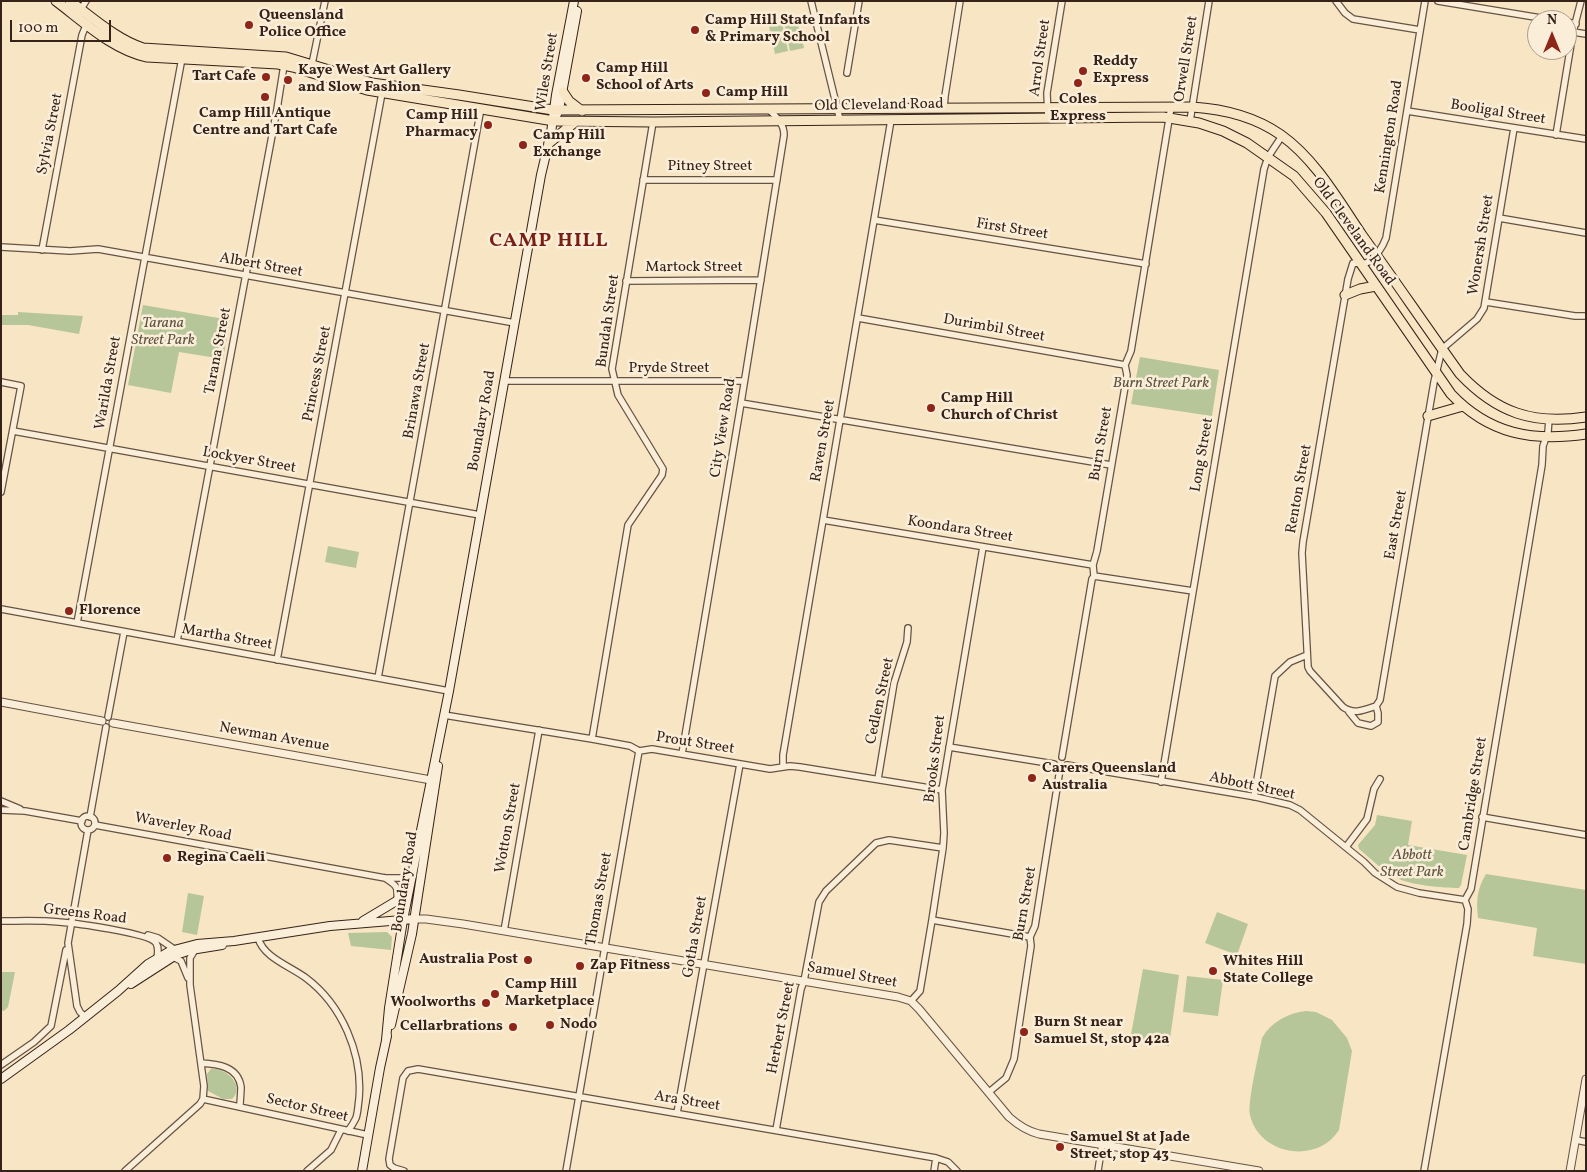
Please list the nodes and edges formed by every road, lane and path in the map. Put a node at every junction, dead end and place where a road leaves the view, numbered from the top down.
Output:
1 (56, 1) edge
2 (70, 1) edge
3 (325, 1) edge
4 (574, 1) edge
5 (579, 1) edge
6 (811, 1) edge
7 (859, 1) edge
8 (960, 1) edge
9 (1062, 1) edge
10 (1209, 1) edge
11 (1336, 1) edge
12 (1425, 1) edge
13 (1438, 1) edge
14 (1581, 1) edge
15 (84, 5) edge
16 (1527, 16) edge
17 (1577, 19) edge
18 (87, 23) junction
19 (1420, 30) junction
20 (182, 58) junction
21 (1568, 60) edge
22 (312, 64) junction
23 (284, 65) junction
24 (847, 73) dead end
25 (562, 92) junction
26 (382, 93) junction
27 (1170, 107) junction
28 (1192, 107) junction
29 (481, 108) junction
30 (944, 108) junction
31 (1047, 108) junction
32 (838, 109) junction
33 (556, 110) junction
34 (769, 110) junction
35 (582, 111) junction
36 (1407, 111) junction
37 (1048, 118) junction
38 (1169, 118) junction
39 (779, 120) junction
40 (840, 120) junction
41 (891, 120) junction
42 (554, 121) junction
43 (1190, 121) junction
44 (575, 122) junction
45 (653, 122) junction
46 (1514, 128) junction
47 (1556, 135) junction
48 (1282, 136) junction
49 (1586, 139) edge
50 (550, 143) junction
51 (1268, 158) junction
52 (643, 180) junction
53 (777, 180) junction
54 (1499, 218) junction
55 (874, 220) junction
56 (1586, 232) edge
57 (1, 246) edge
58 (42, 250) junction
59 (1376, 254) junction
60 (144, 258) junction
61 (1360, 263) junction
62 (1146, 264) junction
63 (246, 276) junction
64 (761, 280) junction
65 (626, 281) junction
66 (1376, 286) junction
67 (345, 294) junction
68 (1345, 296) junction
69 (1486, 302) junction
70 (445, 311) junction
71 (1586, 316) edge
72 (858, 318) junction
73 (515, 323) junction
74 (1442, 349) junction
75 (1125, 365) junction
76 (1436, 373) junction
77 (504, 381) junction
78 (614, 381) junction
79 (744, 381) junction
80 (1, 382) edge
81 (741, 403) junction
82 (1463, 406) junction
83 (1428, 416) junction
84 (1586, 417) edge
85 (1549, 419) junction
86 (840, 420) junction
87 (13, 431) junction
88 (1586, 434) edge
89 (1546, 438) junction
90 (110, 449) junction
91 (1111, 465) junction
92 (210, 466) junction
93 (310, 484) junction
94 (1, 492) edge
95 (410, 502) junction
96 (480, 515) junction
97 (823, 520) junction
98 (982, 547) junction
99 (1093, 565) junction
100 (1094, 576) junction
101 (1193, 591) junction
102 (1, 609) edge
103 (77, 623) junction
104 (908, 628) dead end
105 (124, 632) junction
106 (177, 642) junction
107 (1307, 655) junction
108 (277, 660) junction
109 (378, 678) junction
110 (449, 691) junction
111 (1, 702) edge
112 (1376, 706) junction
113 (1349, 712) junction
114 (444, 715) junction
115 (107, 722) junction
116 (442, 727) junction
117 (540, 730) junction
118 (592, 738) junction
119 (949, 747) junction
120 (639, 751) junction
121 (682, 754) junction
122 (1062, 756) junction
123 (740, 764) junction
124 (1054, 764) junction
125 (1067, 765) junction
126 (783, 766) junction
127 (1060, 769) junction
128 (1380, 779) dead end
129 (431, 780) junction
130 (878, 780) junction
131 (1162, 782) junction
132 (942, 790) junction
133 (1254, 797) junction
134 (1, 801) edge
135 (1, 810) edge
136 (24, 811) junction
137 (90, 817) junction
138 (1482, 817) junction
139 (82, 821) junction
140 (95, 824) junction
141 (88, 830) junction
142 (1586, 835) edge
143 (1346, 847) junction
144 (943, 848) junction
145 (412, 875) junction
146 (385, 878) junction
147 (408, 894) junction
148 (397, 900) junction
149 (1465, 900) junction
150 (414, 919) junction
151 (403, 920) junction
152 (932, 920) junction
153 (1, 922) edge
154 (359, 922) junction
155 (70, 923) junction
156 (504, 931) junction
157 (136, 935) junction
158 (1030, 937) junction
159 (258, 938) junction
160 (234, 941) junction
161 (68, 943) junction
162 (604, 948) junction
163 (196, 950) junction
164 (174, 953) junction
165 (156, 958) junction
166 (704, 964) junction
167 (804, 981) junction
168 (190, 985) junction
169 (118, 991) junction
170 (911, 1002) junction
171 (85, 1017) junction
172 (386, 1040) junction
173 (200, 1063) junction
174 (1, 1065) edge
175 (1, 1079) edge
176 (1586, 1079) edge
177 (989, 1092) junction
178 (578, 1097) junction
179 (203, 1098) junction
180 (240, 1107) junction
181 (677, 1113) junction
182 (341, 1130) junction
183 (776, 1130) junction
184 (348, 1131) junction
185 (368, 1135) junction
186 (1576, 1140) junction
187 (1586, 1142) edge
188 (1102, 1144) junction
189 (936, 1158) junction
190 (126, 1171) edge
191 (307, 1171) edge
192 (362, 1171) edge
193 (404, 1171) edge
194 (566, 1171) edge
195 (934, 1171) edge
196 (957, 1171) edge
197 (1098, 1171) edge
198 (1259, 1171) edge
199 (1424, 1171) edge
200 (1570, 1171) edge

1 - 18 highway, Old Cleveland Road
2 - 15 highway, Old Cleveland Road
3 - 22 street
4 - 33 main road, Wiles Street
5 - 25 main road, Wiles Street
6 - 32 street
7 - 24 street
8 - 30 street
9 - 31 street, Arrol Street
10 - 28 street, Orwell Street
11 - 19 street
12 - 19 street, Kennington Road
13 - 16 street
14 - 17 street
15 - 22 highway, Old Cleveland Road
18 - 20 highway, Old Cleveland Road
18 - 58 street, Sylvia Street
19 - 36 street, Kennington Road
20 - 23 highway, Old Cleveland Road
20 - 60 street, Warilda Street
21 - 47 street
22 - 33 highway, Old Cleveland Road
23 - 26 highway, Old Cleveland Road
23 - 63 street, Tarana Street
25 - 33 main road, Wiles Street
25 - 35 highway
26 - 29 highway, Old Cleveland Road
26 - 67 street, Princess Street
27 - 28 highway, Old Cleveland Road
27 - 31 highway, Old Cleveland Road
27 - 38 street, Burn Street
28 - 43 street, Orwell Street
28 - 48 highway, Old Cleveland Road
29 - 42 highway, Old Cleveland Road
29 - 70 street, Brinawa Street
30 - 31 highway, Old Cleveland Road
30 - 32 highway, Old Cleveland Road
31 - 37 street, Arrol Street
32 - 34 highway, Old Cleveland Road
32 - 40 street
33 - 35 highway, Old Cleveland Road
33 - 42 main road, Wiles Street
34 - 35 highway, Old Cleveland Road
34 - 39 street
36 - 46 street, Booligal Street
36 - 59 street, Kennington Road
37 - 38 highway, Old Cleveland Road
37 - 41 highway, Old Cleveland Road
38 - 43 highway, Old Cleveland Road
38 - 62 street, Burn Street
39 - 40 highway, Old Cleveland Road
39 - 45 highway, Old Cleveland Road
39 - 53 street, City View Road
40 - 41 highway, Old Cleveland Road
41 - 55 street, Raven Street
42 - 44 highway, Old Cleveland Road
42 - 50 main road, Boundary Road
43 - 51 highway, Old Cleveland Road
44 - 45 highway, Old Cleveland Road
44 - 50 highway
45 - 52 street, Bundah Street
46 - 47 street, Booligal Street
46 - 54 street, Wonersh Street
47 - 49 street, Booligal Street
48 - 51 street, Long Street
48 - 59 highway, Old Cleveland Road
50 - 73 main road, Boundary Road
51 - 61 highway, Old Cleveland Road
51 - 101 street, Long Street
52 - 53 street, Pitney Street
52 - 65 street, Bundah Street
53 - 64 street, City View Road
54 - 56 street
54 - 69 street, Wonersh Street
55 - 62 street, First Street
55 - 72 street, Raven Street
57 - 58 street, Albert Street
58 - 60 street, Albert Street
59 - 61 street
59 - 74 highway, Old Cleveland Road
60 - 63 street, Albert Street
60 - 90 street, Warilda Street
61 - 66 highway, Old Cleveland Road
61 - 68 street, Renton Street
62 - 75 street, Burn Street
63 - 67 street, Albert Street
63 - 92 street, Tarana Street
64 - 65 street, Martock Street
64 - 79 street, City View Road
65 - 78 street, Bundah Street
66 - 68 highway
66 - 76 highway, Old Cleveland Road
67 - 70 street, Albert Street
67 - 93 street, Princess Street
68 - 107 street, Renton Street
69 - 71 street
69 - 74 street, Wonersh Street
70 - 73 street, Albert Street
70 - 95 street, Brinawa Street
72 - 75 street, Durimbil Street
72 - 86 street, Raven Street
73 - 77 main road, Boundary Road
74 - 76 street, East Street
74 - 85 highway, Old Cleveland Road
75 - 91 street, Burn Street
76 - 82 highway, Old Cleveland Road
76 - 83 street, East Street
77 - 78 street, Pryde Street
77 - 96 main road, Boundary Road
78 - 79 street, Pryde Street
78 - 118 street, Bundah Street
79 - 81 street, City View Road
80 - 87 street
81 - 86 street
81 - 121 street, City View Road
82 - 83 highway
82 - 89 highway, Old Cleveland Road
83 - 112 street, East Street
84 - 85 highway, Old Cleveland Road
85 - 89 street, Cambridge Street
86 - 91 street
86 - 97 street, Raven Street
87 - 90 street, Lockyer Street
87 - 94 street
88 - 89 highway, Old Cleveland Road
89 - 138 street, Cambridge Street
90 - 92 street, Lockyer Street
90 - 103 street, Warilda Street
91 - 99 street, Burn Street
92 - 93 street, Lockyer Street
92 - 106 street, Tarana Street
93 - 95 street, Lockyer Street
93 - 108 street, Princess Street
95 - 96 street, Lockyer Street
95 - 109 street, Brinawa Street
96 - 110 main road, Boundary Road
97 - 98 street, Koondara Street
97 - 126 street, Raven Street
98 - 99 street, Koondara Street
98 - 119 street, Brooks Street
99 - 100 street, Burn Street
100 - 101 street
100 - 122 street, Burn Street
101 - 131 street, Long Street
102 - 103 street, Martha Street
103 - 105 street, Martha Street
104 - 130 street, Cedlen Street
105 - 106 street, Martha Street
105 - 115 street
106 - 108 street, Martha Street
107 - 113 street, Renton Street
107 - 133 street
108 - 109 street, Martha Street
109 - 110 street, Martha Street
110 - 114 main road, Boundary Road
111 - 115 street, Newman Avenue
112 - 113 street
112 - 113 street, Renton Street
114 - 116 main road, Boundary Road
114 - 117 street, Prout Street
115 - 129 street, Newman Avenue
115 - 137 street
116 - 129 main road, Boundary Road
116 - 150 main road, Boundary Road
117 - 118 street, Prout Street
117 - 156 street, Wotton Street
118 - 120 street, Prout Street
119 - 124 street
119 - 132 street, Brooks Street
120 - 121 street, Prout Street
120 - 162 street, Thomas Street
121 - 123 street, Prout Street
122 - 124 street
122 - 125 street
123 - 126 street, Prout Street
123 - 166 street, Gotha Street
124 - 127 street
125 - 127 street
125 - 131 street, Abbott Street
126 - 130 street, Prout Street
127 - 158 street, Burn Street
128 - 143 street
129 - 145 main road, Boundary Road
130 - 132 street, Prout Street
131 - 133 street, Abbott Street
132 - 144 street, Brooks Street
133 - 143 street, Abbott Street
134 - 136 street
135 - 136 street
136 - 139 street
137 - 139 street
137 - 140 street
138 - 142 street
138 - 149 street, Cambridge Street
139 - 141 street
140 - 141 street
140 - 146 street, Waverley Road
141 - 155 street
143 - 149 street, Abbott Street
144 - 152 street, Brooks Street
144 - 167 street, Herbert Street
145 - 146 street, Waverley Road
145 - 147 main road, Boundary Road
146 - 148 street
147 - 148 main road
147 - 151 main road, Boundary Road
148 - 154 main road
149 - 199 street, Cambridge Street
150 - 151 main road
150 - 156 street, Samuel Street
150 - 172 main road, Boundary Road
151 - 154 main road
151 - 172 main road, Boundary Road
152 - 158 street
152 - 170 street, Brooks Street
153 - 155 street, Greens Road
154 - 159 main road
155 - 157 street, Greens Road
155 - 161 street
156 - 162 street, Samuel Street
157 - 164 street, Greens Road
157 - 165 street, Greens Road
158 - 177 street, Burn Street
159 - 160 main road
159 - 184 street
160 - 163 main road
160 - 164 main road
161 - 171 street
161 - 174 street
162 - 166 street, Samuel Street
162 - 178 street, Thomas Street
163 - 164 main road
163 - 168 street
164 - 165 main road
164 - 168 street
164 - 169 main road
165 - 169 main road
166 - 167 street, Samuel Street
166 - 181 street, Gotha Street
167 - 170 street, Samuel Street
167 - 183 street, Herbert Street
168 - 173 street
169 - 171 main road
170 - 177 street, Samuel Street
171 - 175 main road
172 - 185 main road, Boundary Road
173 - 179 street
173 - 180 street
176 - 186 street
177 - 188 street, Samuel Street
178 - 181 street, Ara Street
178 - 193 street, Ara Street
178 - 194 street, Thomas Street
179 - 180 street, Sector Street
179 - 190 street
180 - 182 street, Sector Street
181 - 183 street, Ara Street
182 - 184 street, Sector Street
182 - 191 street
183 - 189 street, Ara Street
184 - 185 street, Sector Street
185 - 192 main road, Boundary Road
186 - 187 street
186 - 200 street
188 - 197 street
188 - 198 street, Samuel Street
189 - 195 street
189 - 196 street, Ara Street

